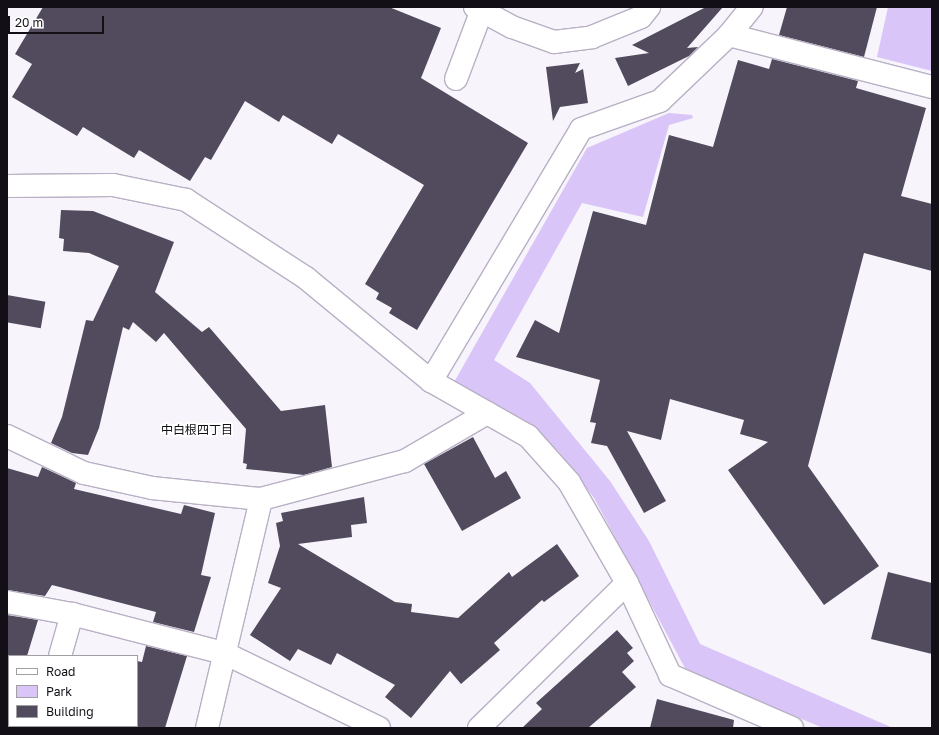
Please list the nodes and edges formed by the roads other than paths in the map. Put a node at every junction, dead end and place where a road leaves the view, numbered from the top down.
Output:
1 (649, 7) edge
2 (752, 7) edge
3 (480, 8) edge
4 (729, 34) junction
5 (456, 79) dead end
6 (932, 87) edge
7 (7, 186) edge
8 (431, 381) junction
9 (487, 413) junction
10 (7, 436) edge
11 (261, 500) junction
12 (627, 583) junction
13 (7, 602) edge
14 (72, 614) junction
15 (224, 653) junction
16 (60, 655) edge
17 (207, 728) edge
18 (379, 728) edge
19 (479, 728) edge
20 (792, 728) edge

1 - 3 street
2 - 4 street
3 - 5 street
4 - 6 street
4 - 8 street
7 - 8 street
8 - 9 street
9 - 11 street
9 - 12 street
10 - 11 street
11 - 15 street
12 - 19 street
12 - 20 street
13 - 14 street
14 - 15 street
14 - 16 street
15 - 17 street
15 - 18 street

